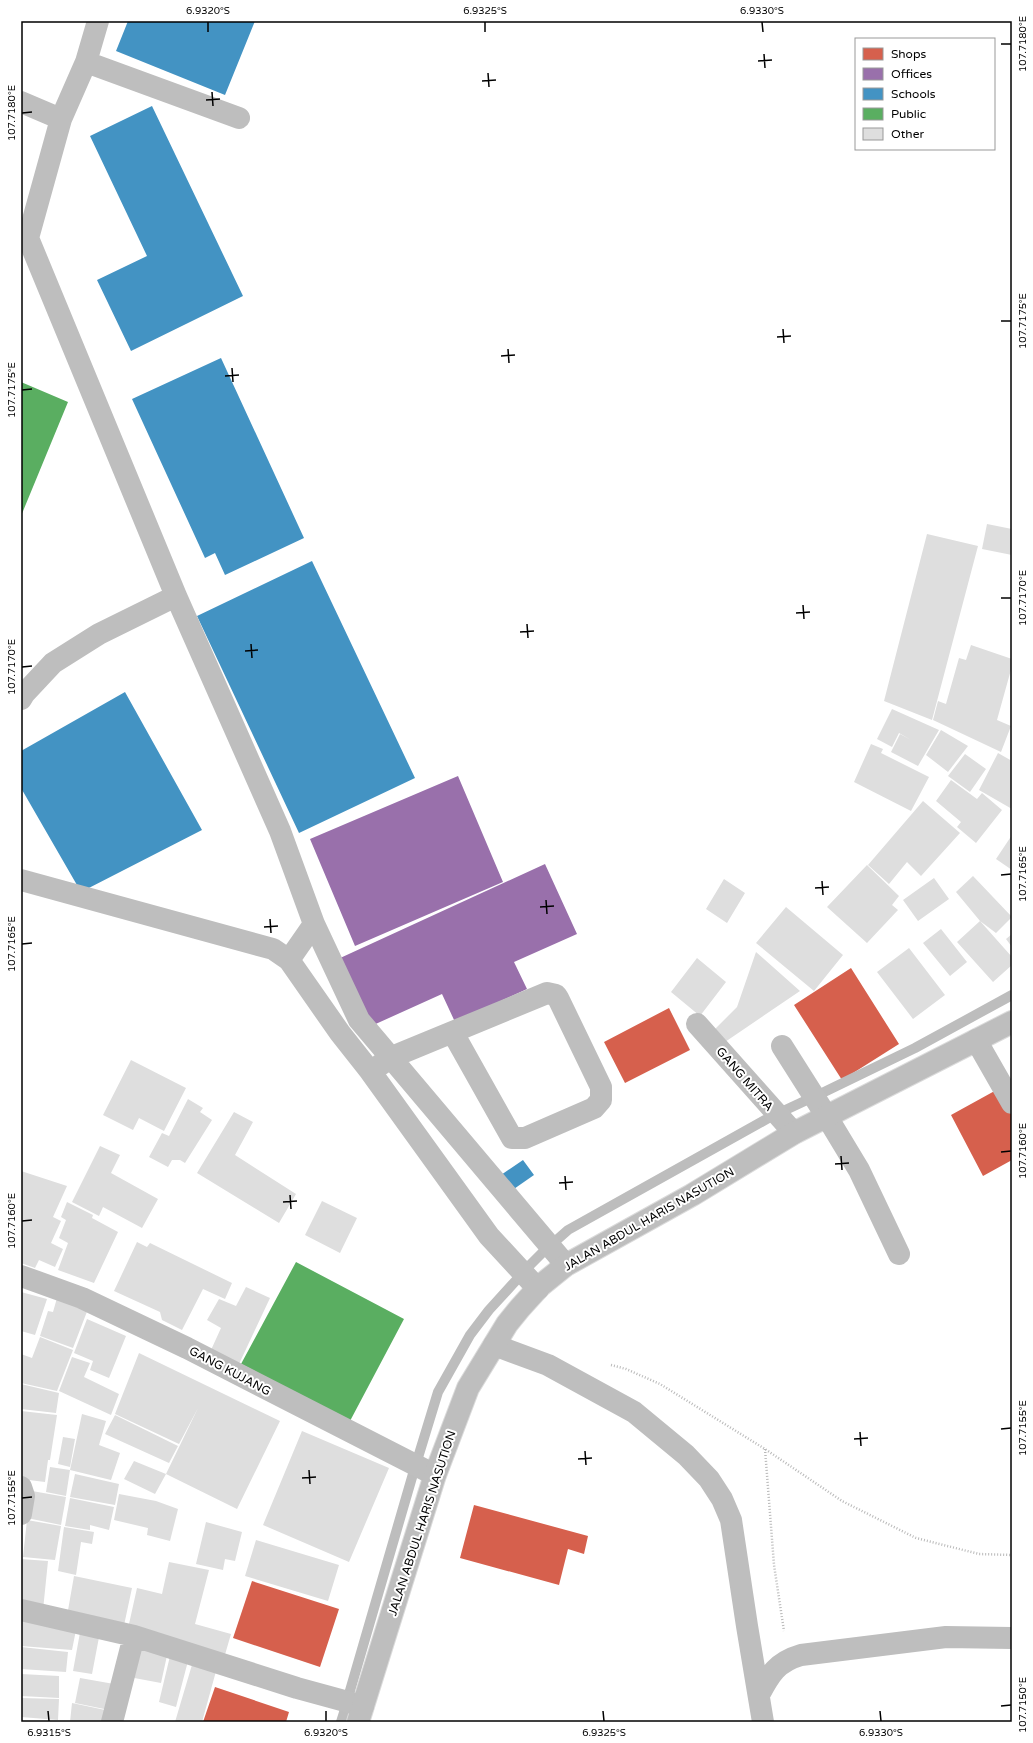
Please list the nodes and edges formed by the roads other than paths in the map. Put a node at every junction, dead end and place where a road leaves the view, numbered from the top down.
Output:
1 (98, 21) edge
2 (86, 62) junction
3 (21, 102) edge
4 (239, 118) dead end
5 (61, 119) junction
6 (24, 235) edge
7 (176, 596) junction
8 (21, 699) edge
9 (21, 880) edge
10 (314, 924) junction
11 (289, 960) junction
12 (1012, 1022) edge
13 (697, 1024) dead end
14 (453, 1033) junction
15 (976, 1040) junction
16 (782, 1046) dead end
17 (392, 1057) junction
18 (370, 1070) junction
19 (1012, 1103) edge
20 (827, 1117) junction
21 (794, 1133) junction
22 (899, 1254) dead end
23 (566, 1265) junction
24 (21, 1276) edge
25 (528, 1300) junction
26 (494, 1346) junction
27 (435, 1475) junction
28 (21, 1487) edge
29 (21, 1514) edge
30 (21, 1610) edge
31 (134, 1636) junction
32 (1012, 1638) edge
33 (759, 1695) junction
34 (361, 1714) edge
35 (112, 1722) edge
36 (763, 1722) edge

1 - 2 main road
2 - 4 main road
2 - 5 main road
3 - 5 main road
5 - 6 main road
6 - 7 main road
7 - 8 main road
7 - 10 main road
9 - 11 main road
10 - 11 main road
10 - 17 main road
11 - 18 main road
12 - 15 main road, JALAN ABDUL HARIS NASUTION
13 - 21 main road, GANG MITRA
14 - 14 main road
14 - 17 main road
15 - 19 main road
15 - 20 main road, JALAN ABDUL HARIS NASUTION
16 - 20 main road
17 - 18 main road
17 - 23 main road
18 - 25 main road
20 - 21 main road, JALAN ABDUL HARIS NASUTION
20 - 22 main road
21 - 23 main road, JALAN ABDUL HARIS NASUTION
23 - 25 main road, JALAN ABDUL HARIS NASUTION
24 - 27 main road, GANG KUJANG
25 - 26 main road, JALAN ABDUL HARIS NASUTION
26 - 27 main road, JALAN ABDUL HARIS NASUTION
26 - 33 main road
27 - 34 main road, JALAN ABDUL HARIS NASUTION
28 - 29 main road
30 - 31 main road
31 - 34 main road
31 - 35 main road
32 - 33 main road
33 - 36 main road

